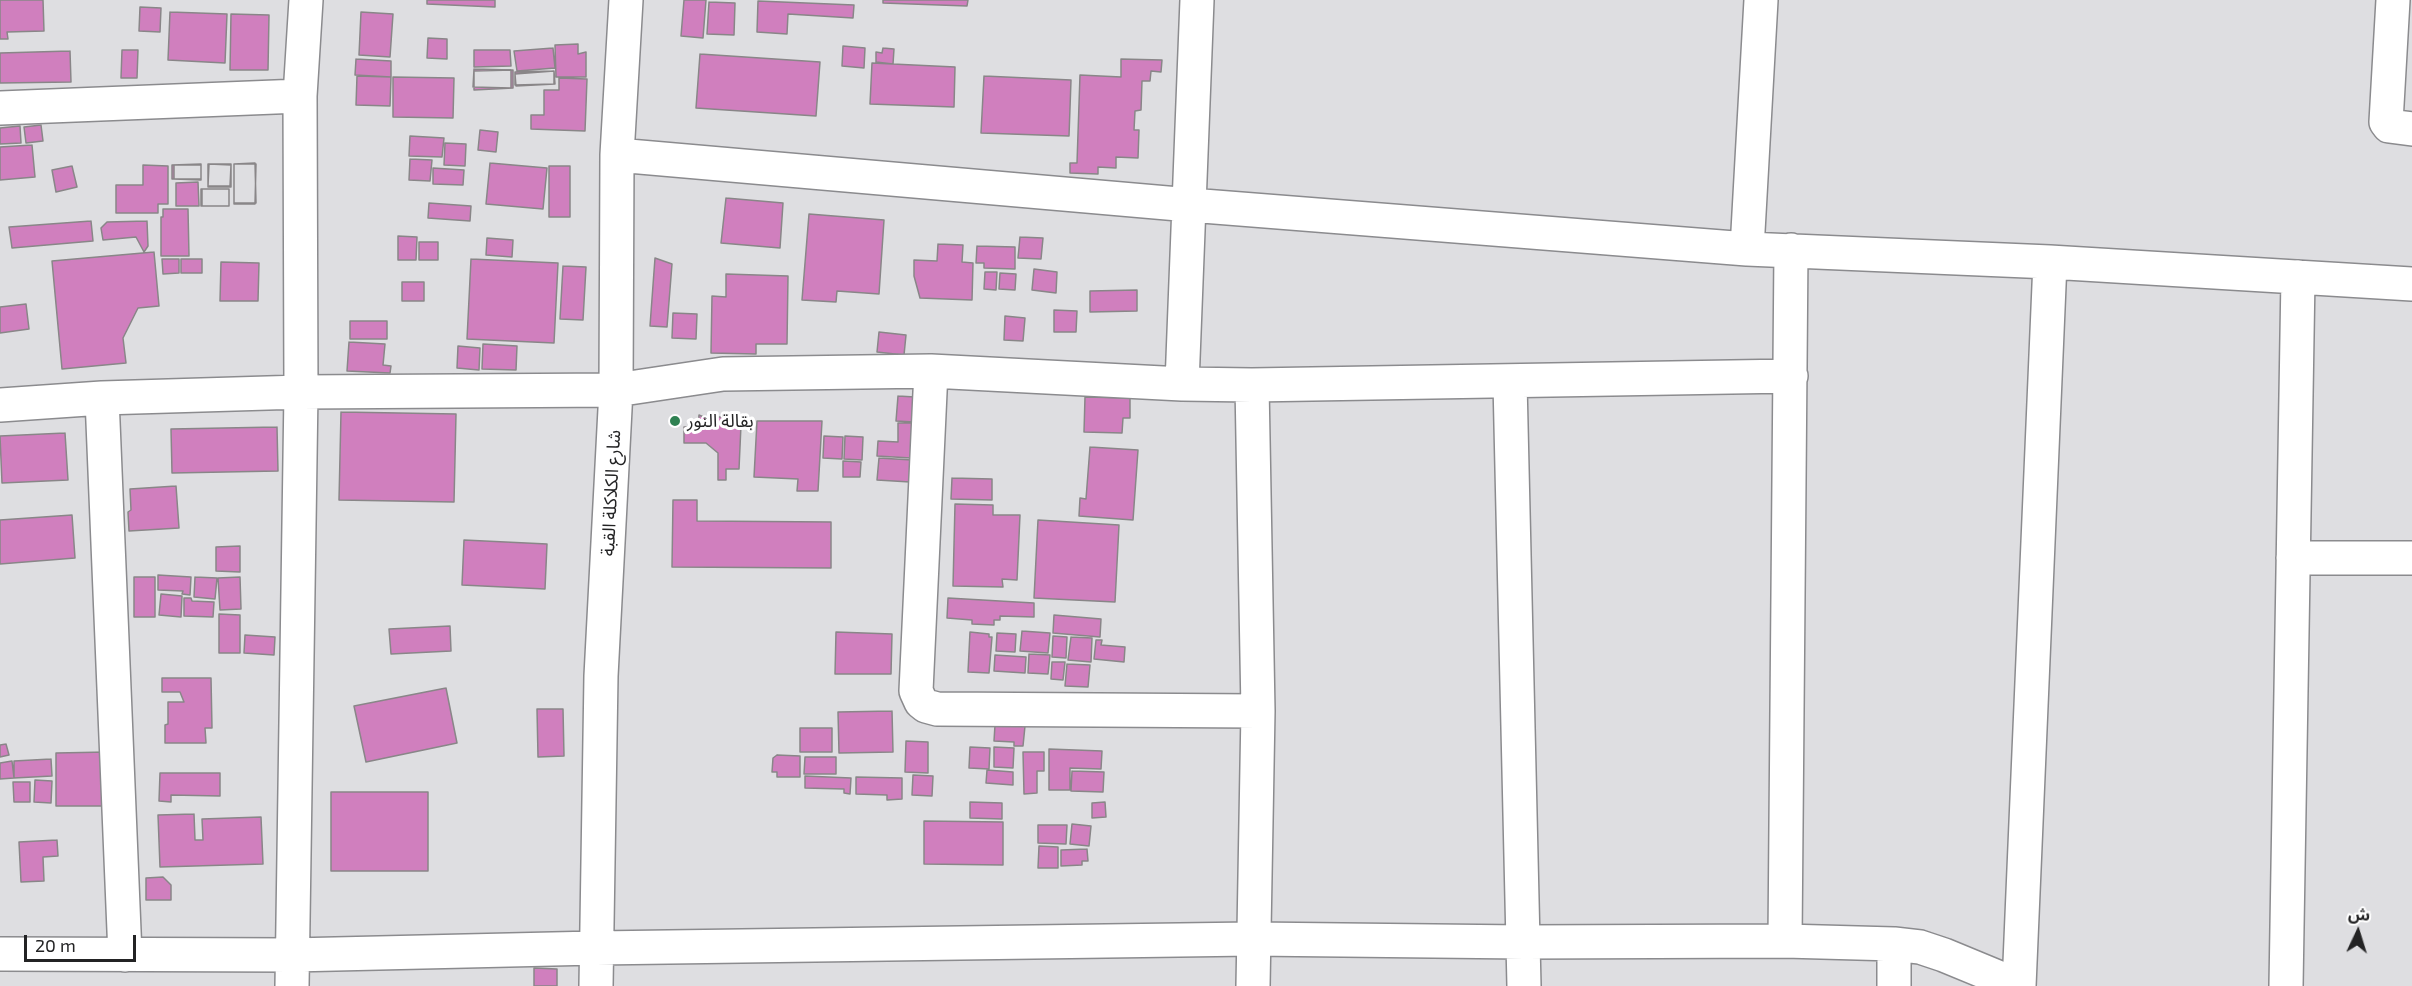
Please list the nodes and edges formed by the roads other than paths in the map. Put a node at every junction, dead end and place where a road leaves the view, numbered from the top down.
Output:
1 (306, 0) edge
2 (626, 0) edge
3 (1197, 0) edge
4 (1761, 0) edge
5 (2393, 0) edge
6 (300, 96) junction
7 (0, 108) edge
8 (2412, 129) edge
9 (617, 154) junction
10 (1190, 205) junction
11 (1747, 249) junction
12 (1791, 250) junction
13 (2050, 262) junction
14 (2298, 277) junction
15 (2412, 284) edge
16 (931, 371) junction
17 (1791, 376) junction
18 (1510, 382) junction
19 (1182, 384) junction
20 (1252, 385) junction
21 (616, 390) junction
22 (301, 392) junction
23 (102, 398) junction
24 (0, 405) edge
25 (2293, 558) junction
26 (2412, 558) edge
27 (1258, 711) junction
28 (1252, 939) junction
29 (1785, 941) junction
30 (1524, 942) junction
31 (1894, 944) junction
32 (596, 948) junction
33 (0, 954) edge
34 (125, 955) junction
35 (292, 971) edge
36 (596, 986) edge
37 (1253, 986) edge
38 (1524, 986) edge
39 (1894, 986) edge
40 (2286, 986) edge

1 - 6 street
2 - 9 street, شارع الكلاكلة القبة
3 - 10 street
4 - 11 street
5 - 8 street
6 - 7 street
6 - 22 street
9 - 10 street
9 - 21 street, شارع الكلاكلة القبة
10 - 11 street
10 - 19 street
11 - 12 street
12 - 13 street
12 - 17 street
13 - 14 street
13 - 31 street
14 - 15 street
14 - 25 street
16 - 19 street
16 - 21 street
16 - 27 street
17 - 18 street
17 - 29 street
18 - 20 street
18 - 30 street
19 - 20 street
20 - 27 street
21 - 22 street
21 - 32 street, شارع الكلاكلة القبة
22 - 23 street
22 - 35 street
23 - 24 street
23 - 34 street
25 - 26 street
25 - 40 street
27 - 28 street
28 - 30 street
28 - 32 street
28 - 37 street
29 - 30 street
29 - 31 street
30 - 38 street
31 - 39 street
32 - 35 street
32 - 36 street, شارع الكلاكلة القبة
33 - 34 street
34 - 35 street

